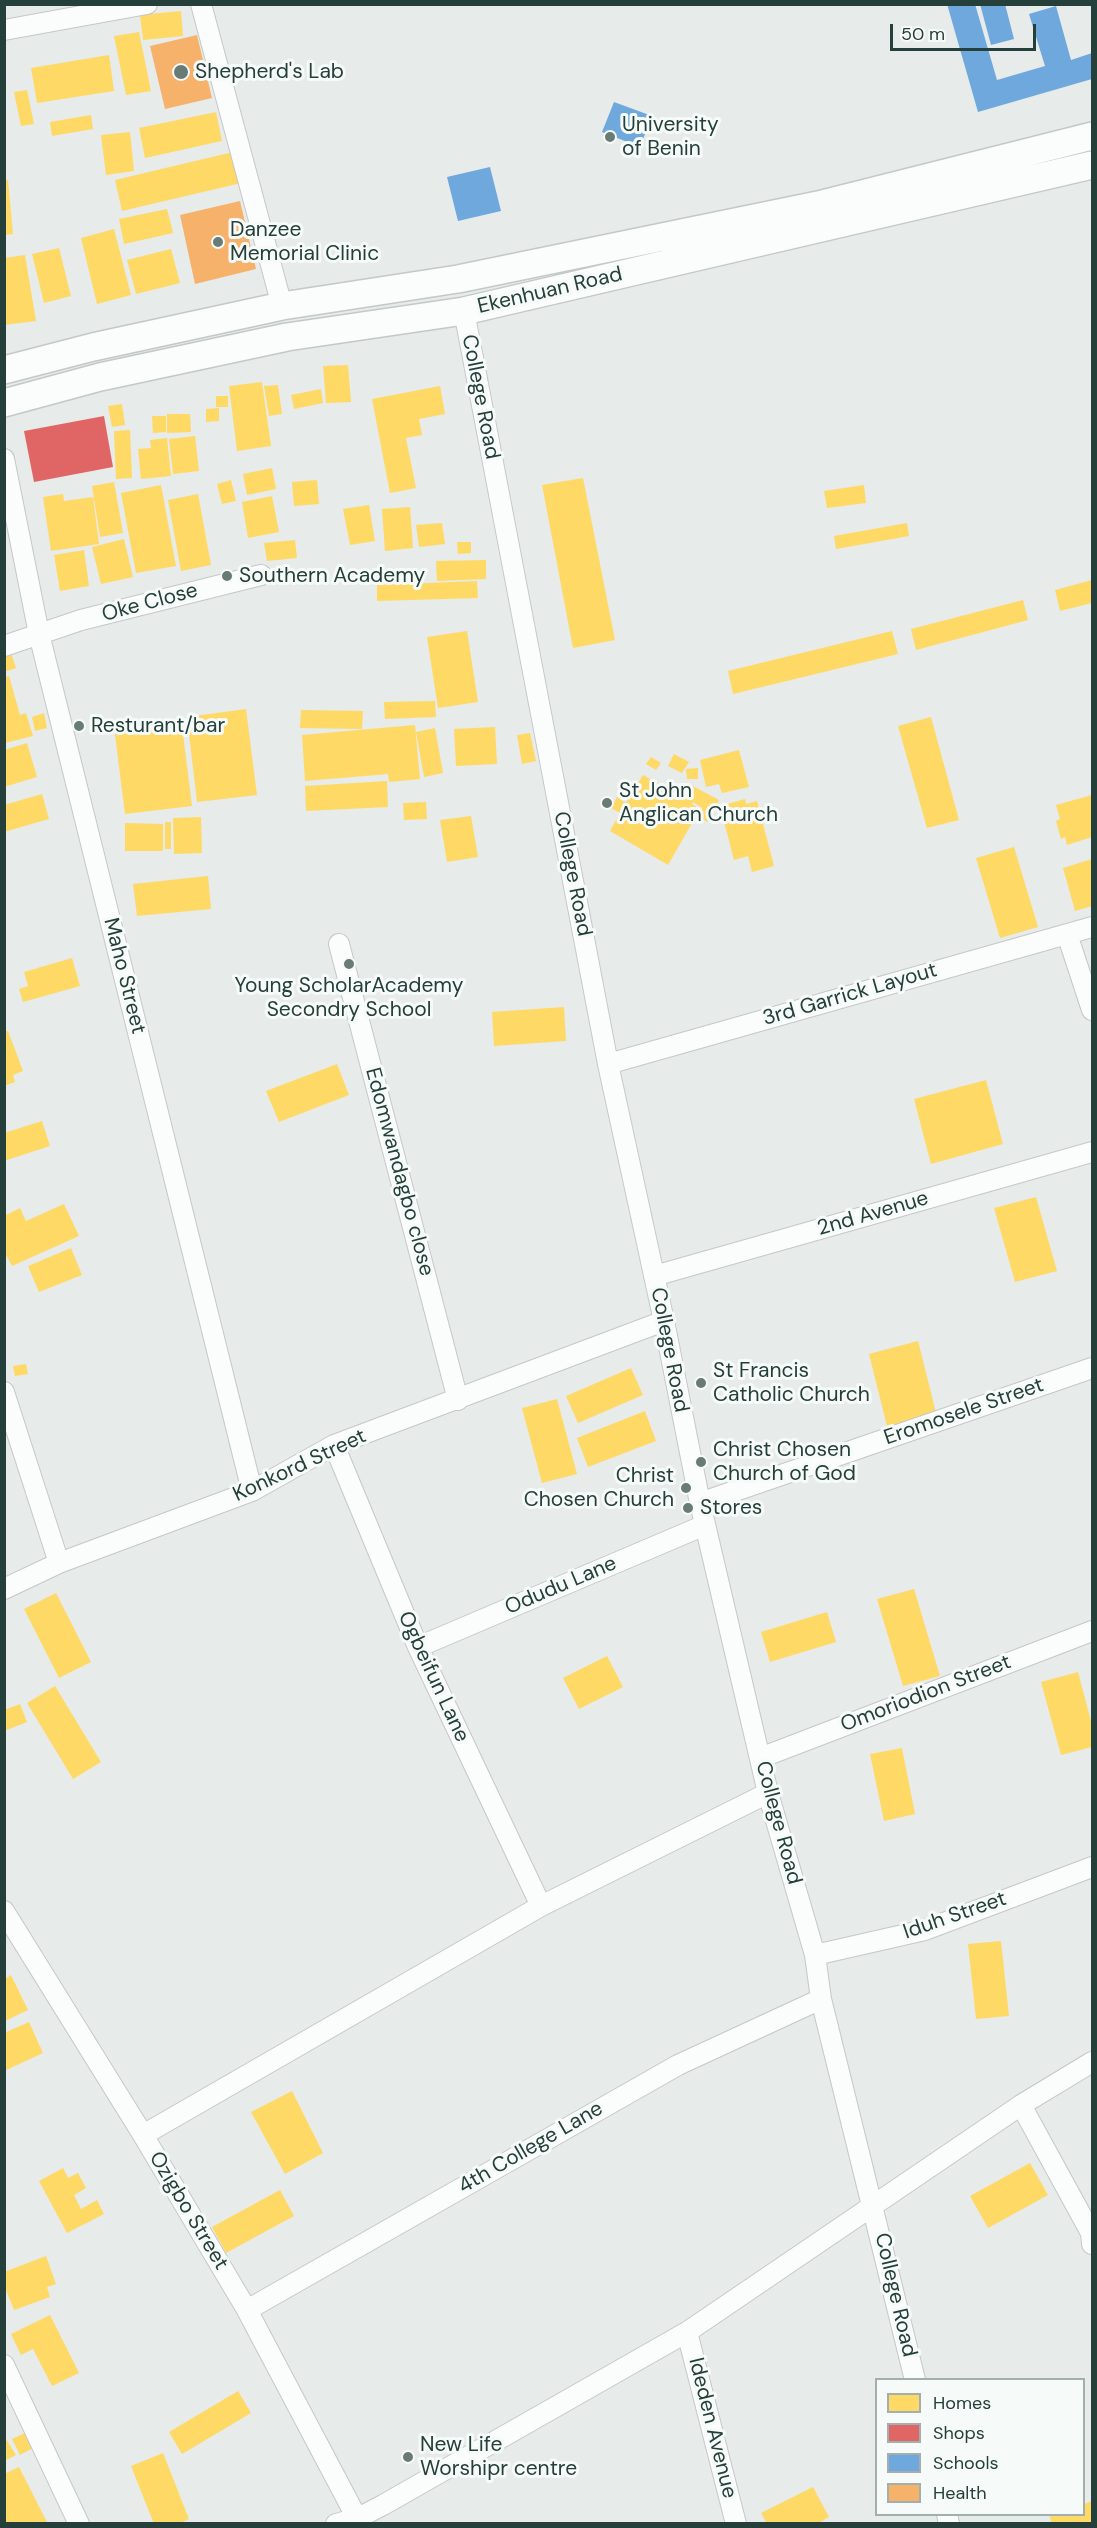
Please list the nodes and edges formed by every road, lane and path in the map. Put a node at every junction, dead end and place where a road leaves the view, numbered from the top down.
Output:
1 (147, 4) edge
2 (201, 4) edge
3 (4, 30) edge
4 (1092, 136) edge
5 (1092, 165) edge
6 (282, 306) junction
7 (464, 311) junction
8 (4, 370) edge
9 (4, 403) edge
10 (4, 459) edge
11 (261, 575) dead end
12 (39, 634) junction
13 (4, 646) edge
14 (1092, 927) edge
15 (1067, 934) junction
16 (339, 944) dead end
17 (1092, 1010) edge
18 (608, 1064) junction
19 (1092, 1152) edge
20 (654, 1276) junction
21 (664, 1321) junction
22 (1092, 1368) edge
23 (4, 1392) edge
24 (458, 1400) junction
25 (334, 1445) junction
26 (252, 1491) junction
27 (699, 1503) junction
28 (705, 1525) junction
29 (59, 1563) junction
30 (4, 1589) edge
31 (1092, 1630) edge
32 (418, 1647) junction
33 (760, 1758) junction
34 (768, 1793) junction
35 (1092, 1867) edge
36 (540, 1906) junction
37 (4, 1911) edge
38 (815, 1955) junction
39 (821, 1998) junction
40 (1092, 2062) edge
41 (1021, 2105) junction
42 (143, 2135) junction
43 (874, 2206) junction
44 (1092, 2244) edge
45 (247, 2310) junction
46 (687, 2332) junction
47 (4, 2365) edge
48 (915, 2378) edge
49 (359, 2521) edge
50 (79, 2523) edge
51 (336, 2523) edge
52 (736, 2523) edge

1 - 3 street
2 - 6 street
4 - 6 main road, Ekenhuan Road
5 - 7 main road, Ekenhuan Road
6 - 8 main road, Ekenhuan Road
7 - 9 main road, Ekenhuan Road
7 - 18 street, College Road
10 - 12 street, Maho Street
11 - 12 street, Oke Close
12 - 13 street, Oke Close
12 - 26 street, Maho Street
14 - 15 street, 3rd Garrick Layout
15 - 17 street
15 - 18 street, 3rd Garrick Layout
16 - 24 street, Edomwandagbo close
18 - 20 street, College Road
19 - 20 street, 2nd Avenue
20 - 21 street, College Road
21 - 24 street, Konkord Street
21 - 27 street, College Road
22 - 27 street, Eromosele Street
23 - 29 street
24 - 25 street, Konkord Street
25 - 26 street, Konkord Street
25 - 32 street, Ogbeifun Lane
26 - 29 street, Konkord Street
27 - 28 street, College Road
28 - 32 street, Odudu Lane
28 - 33 street, College Road
29 - 30 street, Konkord Street
31 - 33 street, Omoriodion Street
32 - 36 street, Ogbeifun Lane
33 - 34 street, College Road
34 - 36 street
34 - 38 street, College Road
35 - 38 street, Iduh Street
36 - 42 street
37 - 42 street, Ozigbo Street
38 - 39 street, College Road
39 - 43 street, College Road
39 - 45 street, 4th College Lane
40 - 41 street
41 - 43 street
41 - 44 street
42 - 45 street, Ozigbo Street
43 - 46 street
43 - 48 street, College Road
45 - 49 street, Ozigbo Street
46 - 49 street
46 - 52 street, Ideden Avenue
47 - 50 street
49 - 51 street

